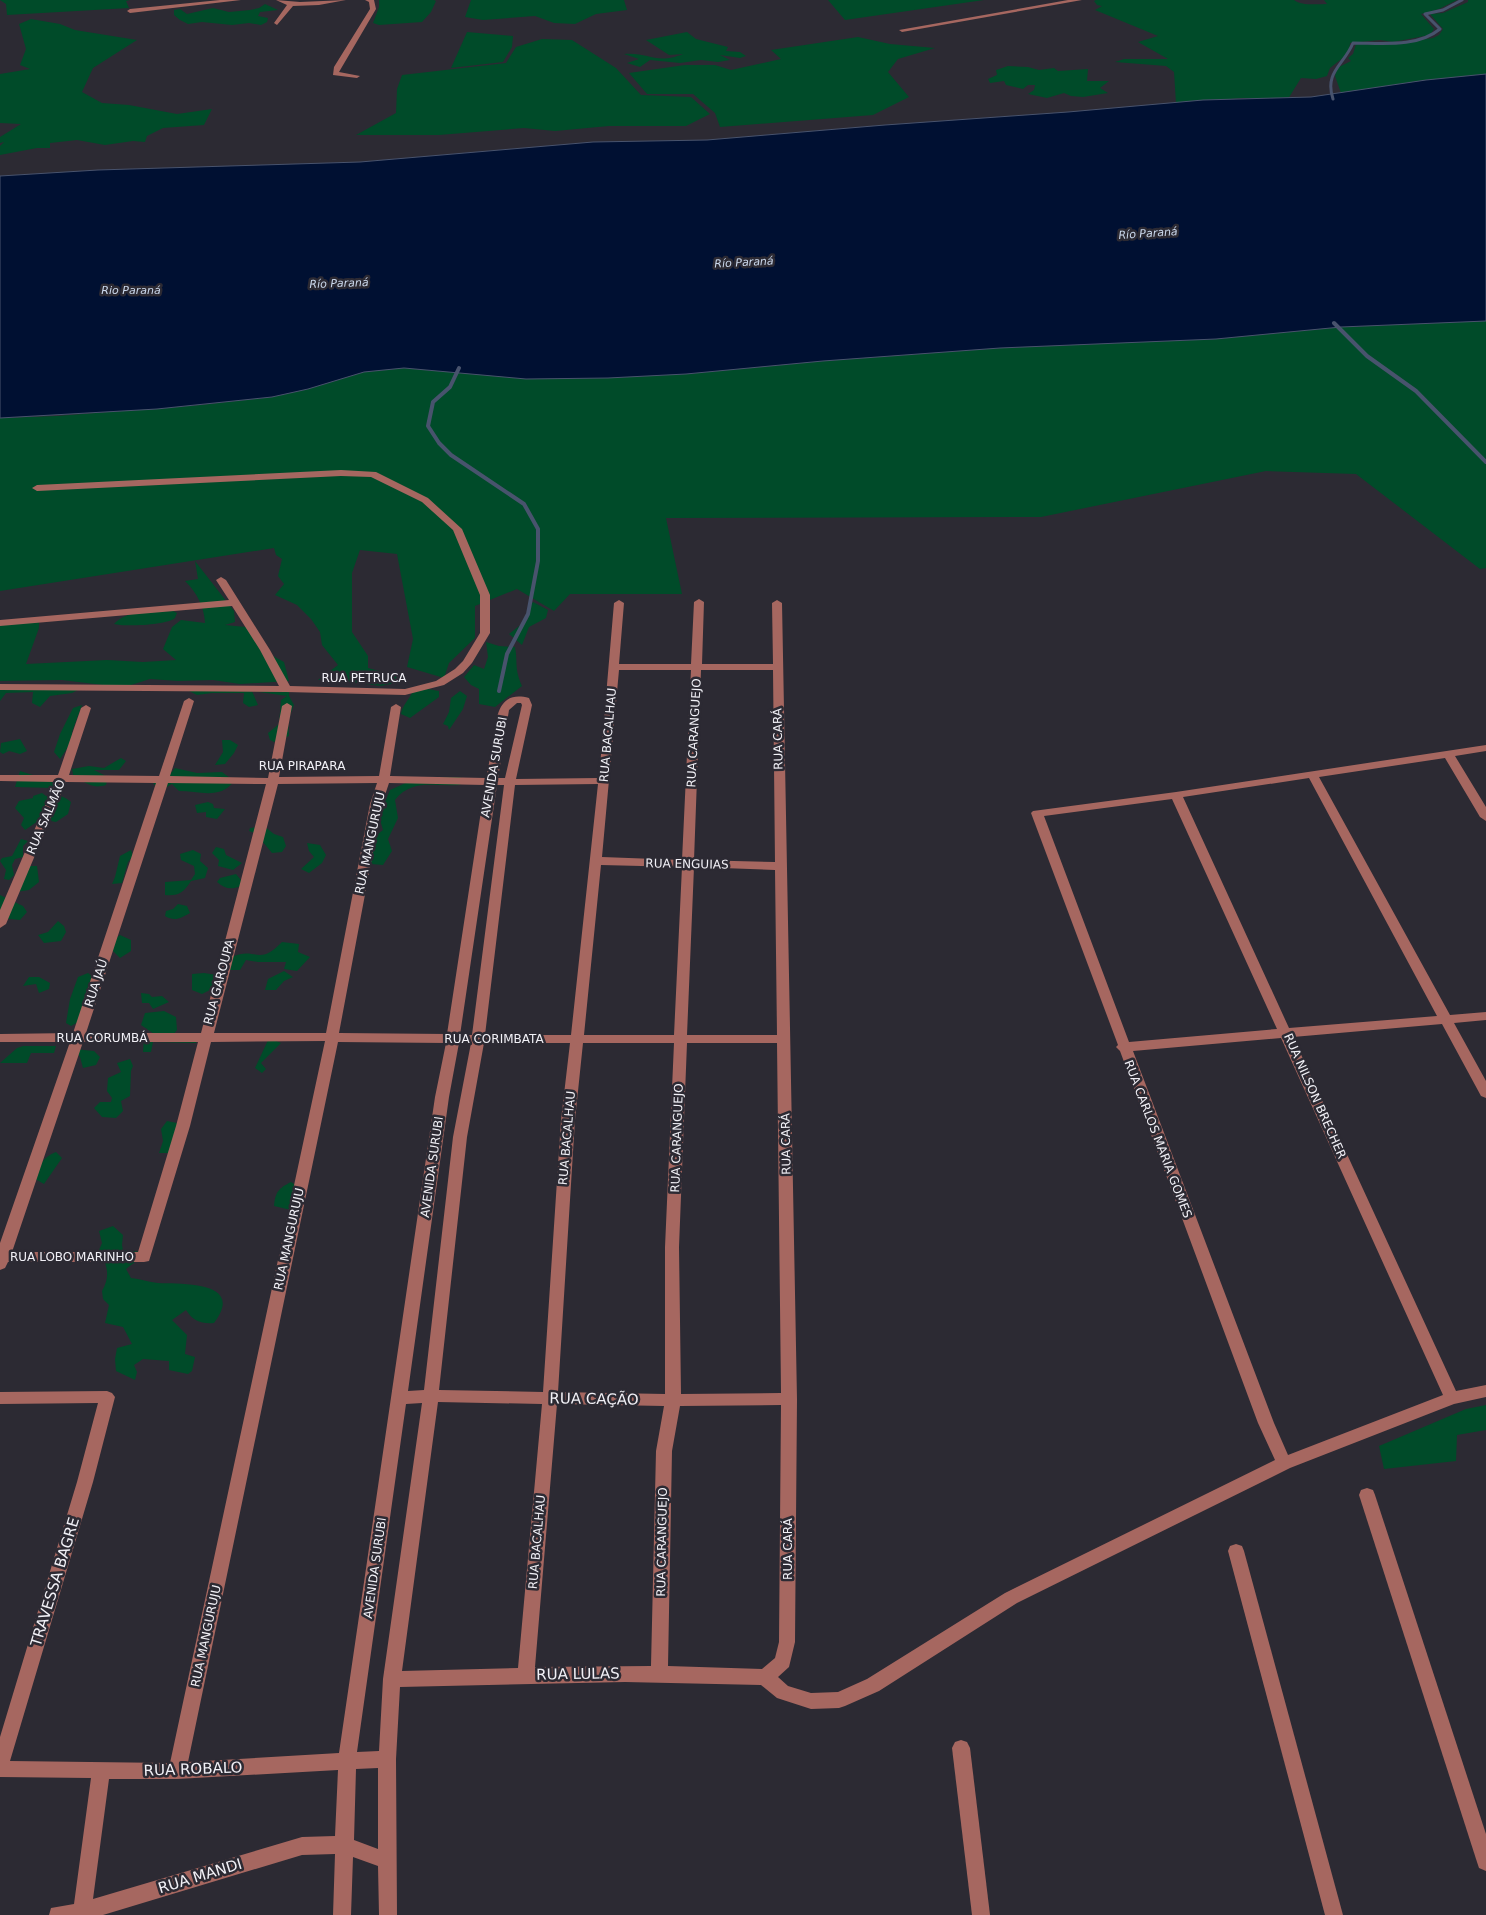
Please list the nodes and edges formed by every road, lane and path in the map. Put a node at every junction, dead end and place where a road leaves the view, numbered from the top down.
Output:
1 (238, 0) edge
2 (279, 0) edge
3 (343, 0) edge
4 (368, 0) edge
5 (1079, 0) edge
6 (290, 4) junction
7 (130, 11) dead end
8 (277, 23) dead end
9 (902, 30) dead end
10 (358, 76) dead end
11 (37, 488) dead end
12 (221, 580) dead end
13 (699, 602) dead end
14 (777, 602) dead end
15 (234, 603) junction
16 (619, 603) dead end
17 (0, 623) edge
18 (614, 667) junction
19 (697, 667) junction
20 (777, 667) junction
21 (0, 687) edge
22 (286, 688) junction
23 (189, 701) dead end
24 (287, 706) dead end
25 (396, 707) dead end
26 (86, 708) dead end
27 (1486, 748) edge
28 (1448, 754) junction
29 (1312, 774) junction
30 (0, 778) edge
31 (62, 779) junction
32 (163, 779) junction
33 (384, 779) junction
34 (273, 781) junction
35 (490, 781) junction
36 (604, 781) junction
37 (510, 782) junction
38 (1176, 795) junction
39 (1486, 817) edge
40 (595, 861) junction
41 (687, 864) junction
42 (780, 866) junction
43 (0, 924) edge
44 (1486, 1016) edge
45 (1446, 1020) junction
46 (1286, 1033) junction
47 (332, 1037) junction
48 (0, 1038) edge
49 (78, 1038) junction
50 (204, 1038) junction
51 (681, 1038) junction
52 (454, 1039) junction
53 (478, 1039) junction
54 (577, 1039) junction
55 (785, 1039) junction
56 (1123, 1046) junction
57 (1486, 1093) edge
58 (144, 1257) joint
59 (1, 1260) edge
60 (1486, 1391) edge
61 (430, 1396) junction
62 (0, 1398) edge
63 (399, 1398) junction
64 (1452, 1398) junction
65 (550, 1399) junction
66 (789, 1399) junction
67 (673, 1400) junction
68 (1284, 1463) junction
69 (1367, 1495) dead end
70 (1236, 1551) dead end
71 (659, 1673) junction
72 (526, 1674) junction
73 (765, 1677) junction
74 (392, 1679) junction
75 (961, 1748) dead end
76 (387, 1759) junction
77 (347, 1761) junction
78 (0, 1767) edge
79 (102, 1771) junction
80 (177, 1771) junction
81 (343, 1845) junction
82 (388, 1861) junction
83 (1486, 1862) edge
84 (82, 1912) junction
85 (58, 1915) edge
86 (342, 1915) edge
87 (388, 1915) edge
88 (981, 1915) edge
89 (1334, 1915) edge

1 - 7 street
2 - 6 street
3 - 6 street
4 - 10 street
5 - 9 street
6 - 8 street
11 - 22 street, RUA PETRUCA
12 - 15 street
13 - 19 street, RUA CARANGUEJO
14 - 20 street, RUA CARÁ
15 - 17 street
15 - 22 street
16 - 18 street, RUA BACALHAU
18 - 19 street
18 - 36 street, RUA BACALHAU
19 - 20 street
19 - 41 street, RUA CARANGUEJO
20 - 42 street, RUA CARÁ
21 - 22 street, RUA PETRUCA
23 - 32 street, RUA JAÚ
24 - 34 street, RUA GAROUPA
25 - 33 street, RUA MANGURUJU
26 - 31 street, RUA SALMÃO
27 - 28 street
28 - 29 street
28 - 39 street
29 - 38 street
29 - 45 street
30 - 31 street, RUA PIRAPARA
31 - 32 street, RUA PIRAPARA
31 - 43 street, RUA SALMÃO
32 - 34 street, RUA PIRAPARA
32 - 49 street, RUA JAÚ
33 - 34 street, RUA PIRAPARA
33 - 35 street, RUA PIRAPARA
33 - 47 street, RUA MANGURUJU
34 - 50 street, RUA GAROUPA
35 - 37 street, RUA PIRAPARA
35 - 37 street, AVENIDA SURUBI
35 - 52 street, AVENIDA SURUBI
36 - 37 street, RUA PIRAPARA
36 - 40 street, RUA BACALHAU
37 - 53 street, AVENIDA SURUBI
38 - 46 street, RUA NILSON BRECHER
38 - 56 street, RUA CARLOS MARIA GOMES
40 - 41 street, RUA ENGUIAS
40 - 54 street, RUA BACALHAU
41 - 42 street, RUA ENGUIAS
41 - 51 street, RUA CARANGUEJO
42 - 55 street, RUA CARÁ
44 - 45 street
45 - 46 street
45 - 57 street
46 - 56 street
46 - 64 street, RUA NILSON BRECHER
47 - 50 street, RUA CORIMBATA
47 - 52 street, RUA CORIMBATA
47 - 80 street, RUA MANGURUJU
48 - 49 street, RUA CORUMBÁ
49 - 50 street, RUA CORUMBÁ
49 - 59 street, RUA JAÚ
50 - 58 street, RUA GAROUPA
51 - 54 street, RUA CORIMBATA
51 - 55 street, RUA CORIMBATA
51 - 67 street, RUA CARANGUEJO
52 - 53 street, RUA CORIMBATA
52 - 63 street, AVENIDA SURUBI
53 - 54 street, RUA CORIMBATA
53 - 61 street, AVENIDA SURUBI
54 - 65 street, RUA BACALHAU
55 - 66 street, RUA CARÁ
56 - 68 street, RUA CARLOS MARIA GOMES
58 - 59 street, RUA LOBO MARINHO
60 - 64 street
61 - 63 street, RUA CAÇÃO
61 - 65 street, RUA CAÇÃO
61 - 74 street, AVENIDA SURUBI
62 - 78 street, TRAVESSA BAGRE
63 - 77 street, AVENIDA SURUBI
64 - 68 street
65 - 67 street, RUA CAÇÃO
65 - 72 street, RUA BACALHAU
66 - 67 street, RUA CAÇÃO
66 - 73 street, RUA CARÁ
67 - 71 street, RUA CARANGUEJO
68 - 73 street
69 - 83 street
70 - 89 street
71 - 72 street, RUA LULAS
71 - 73 street, RUA LULAS
72 - 74 street, RUA LULAS
74 - 76 street, AVENIDA SURUBI
75 - 88 street
76 - 77 street, RUA ROBALO
76 - 82 street, AVENIDA SURUBI
77 - 80 street, RUA ROBALO
77 - 81 street, AVENIDA SURUBI
78 - 79 street, RUA ROBALO
79 - 80 street, RUA ROBALO
79 - 84 street
81 - 82 street
81 - 84 street, RUA MANDI
81 - 86 street, AVENIDA SURUBI
82 - 87 street, AVENIDA SURUBI
84 - 85 street, RUA MANDI

